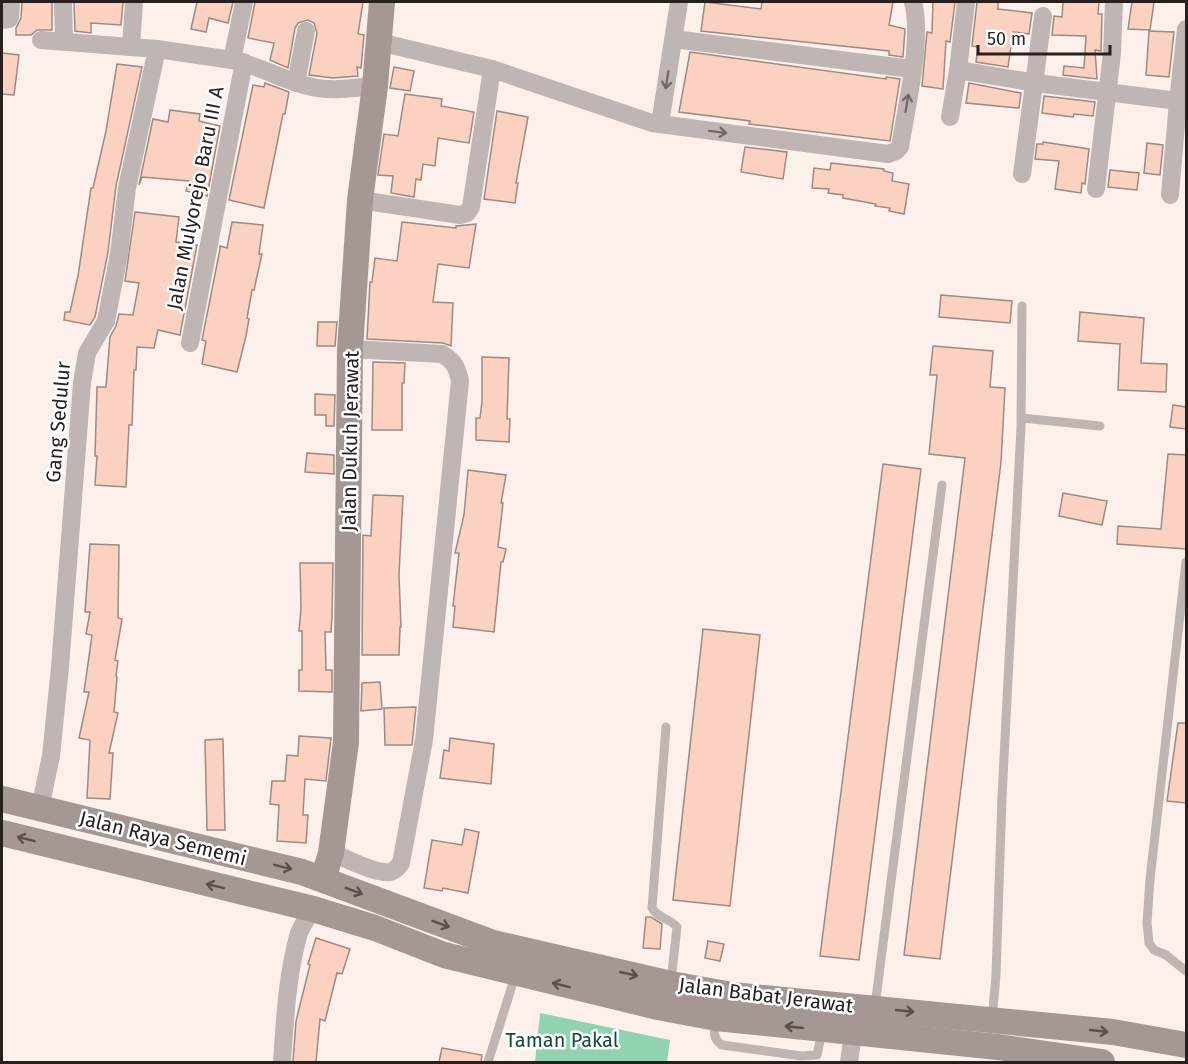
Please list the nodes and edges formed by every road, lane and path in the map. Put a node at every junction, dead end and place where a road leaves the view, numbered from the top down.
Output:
1 (11, 2) edge
2 (63, 2) edge
3 (134, 2) edge
4 (244, 2) edge
5 (382, 2) edge
6 (679, 2) edge
7 (913, 2) edge
8 (966, 2) edge
9 (1114, 2) edge
10 (1043, 16) dead end
11 (2, 20) edge
12 (1186, 29) edge
13 (306, 31) dead end
14 (674, 39) junction
15 (41, 40) dead end
16 (64, 41) junction
17 (379, 42) junction
18 (131, 47) junction
19 (157, 49) junction
20 (238, 61) junction
21 (492, 69) junction
22 (912, 69) junction
23 (958, 70) junction
24 (296, 82) junction
25 (1036, 83) junction
26 (375, 86) junction
27 (1108, 93) junction
28 (1178, 101) junction
29 (950, 117) dead end
30 (660, 124) junction
31 (1022, 174) dead end
32 (1096, 189) dead end
33 (1170, 195) dead end
34 (360, 200) junction
35 (1022, 306) dead end
36 (190, 343) dead end
37 (350, 349) junction
38 (1022, 418) junction
39 (1100, 426) dead end
40 (942, 485) dead end
41 (1186, 562) edge
42 (666, 727) dead end
43 (43, 796) junction
44 (2, 799) edge
45 (2, 833) edge
46 (328, 862) junction
47 (313, 909) junction
48 (1186, 971) edge
49 (516, 973) junction
50 (672, 977) junction
51 (876, 998) junction
52 (993, 1011) junction
53 (853, 1033) junction
54 (1186, 1045) edge
55 (997, 1055) edge
56 (282, 1062) edge
57 (488, 1062) edge
58 (849, 1062) edge
59 (1102, 1062) edge

1 - 11 street
2 - 16 street
3 - 18 street
4 - 20 street, Jalan Mulyorejo Baru III A
5 - 17 main road, Jalan Dukuh Jerawat
6 - 14 street
7 - 22 street
8 - 23 street
9 - 27 street
10 - 25 street
12 - 28 street
13 - 24 street
14 - 22 street
14 -> 30 street
15 - 16 street
16 - 18 street
17 - 21 street
17 - 26 main road, Jalan Dukuh Jerawat
18 - 19 street
19 - 20 street
19 - 43 street, Gang Sedulur
20 - 24 street
20 - 36 street, Jalan Mulyorejo Baru III A
21 - 30 street
21 - 34 street
30 -> 22 street
23 - 25 street
23 - 29 street
24 - 26 street
25 - 27 street
25 - 31 street
26 - 34 main road, Jalan Dukuh Jerawat
27 - 28 street
27 - 32 street
28 - 33 street
34 - 37 main road, Jalan Dukuh Jerawat
35 - 38 lane
37 - 46 main road, Jalan Dukuh Jerawat
37 - 46 street
38 - 39 lane
38 - 52 lane
40 - 51 lane
41 - 48 lane
42 - 50 lane
43 - 44 main road, Jalan Raya Sememi
43 -> 46 main road, Jalan Raya Sememi
47 -> 45 main road, Jalan Raya Sememi
46 -> 50 main road, Jalan Babat Jerawat
47 - 49 main road, Jalan Babat Jerawat
47 - 56 street
53 -> 49 main road, Jalan Babat Jerawat
49 - 57 lane
50 - 51 main road, Jalan Babat Jerawat
51 -> 52 main road, Jalan Babat Jerawat
52 -> 54 main road, Jalan Babat Jerawat
53 - 55 main road, Jalan Babat Jerawat
53 - 58 street
55 - 59 main road, Jalan Babat Jerawat

